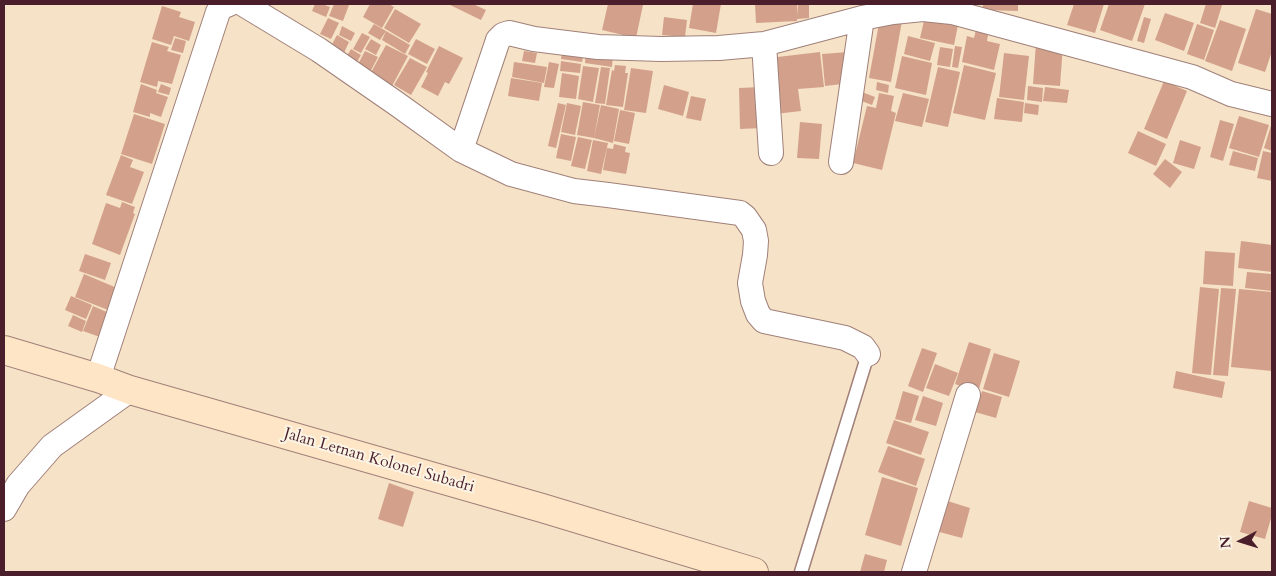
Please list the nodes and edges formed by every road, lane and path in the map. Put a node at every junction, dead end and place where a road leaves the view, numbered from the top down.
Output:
1 (228, 5) edge
2 (862, 18) junction
3 (764, 44) junction
4 (1272, 104) edge
5 (461, 150) junction
6 (771, 153) dead end
7 (841, 162) dead end
8 (4, 350) edge
9 (868, 354) joint
10 (98, 378) junction
11 (130, 390) junction
12 (968, 395) dead end
13 (4, 509) edge
14 (754, 572) edge
15 (801, 572) edge
16 (914, 572) edge

1 - 5 street
1 - 10 street
2 - 3 street
2 - 4 street
2 - 7 street
3 - 5 street
3 - 6 street
5 - 9 street
8 - 10 main road, Jalan Letnan Kolonel Subadri
9 - 15 lane
10 - 11 main road, Jalan Letnan Kolonel Subadri
11 - 13 street
11 - 14 main road, Jalan Letnan Kolonel Subadri
12 - 16 street

